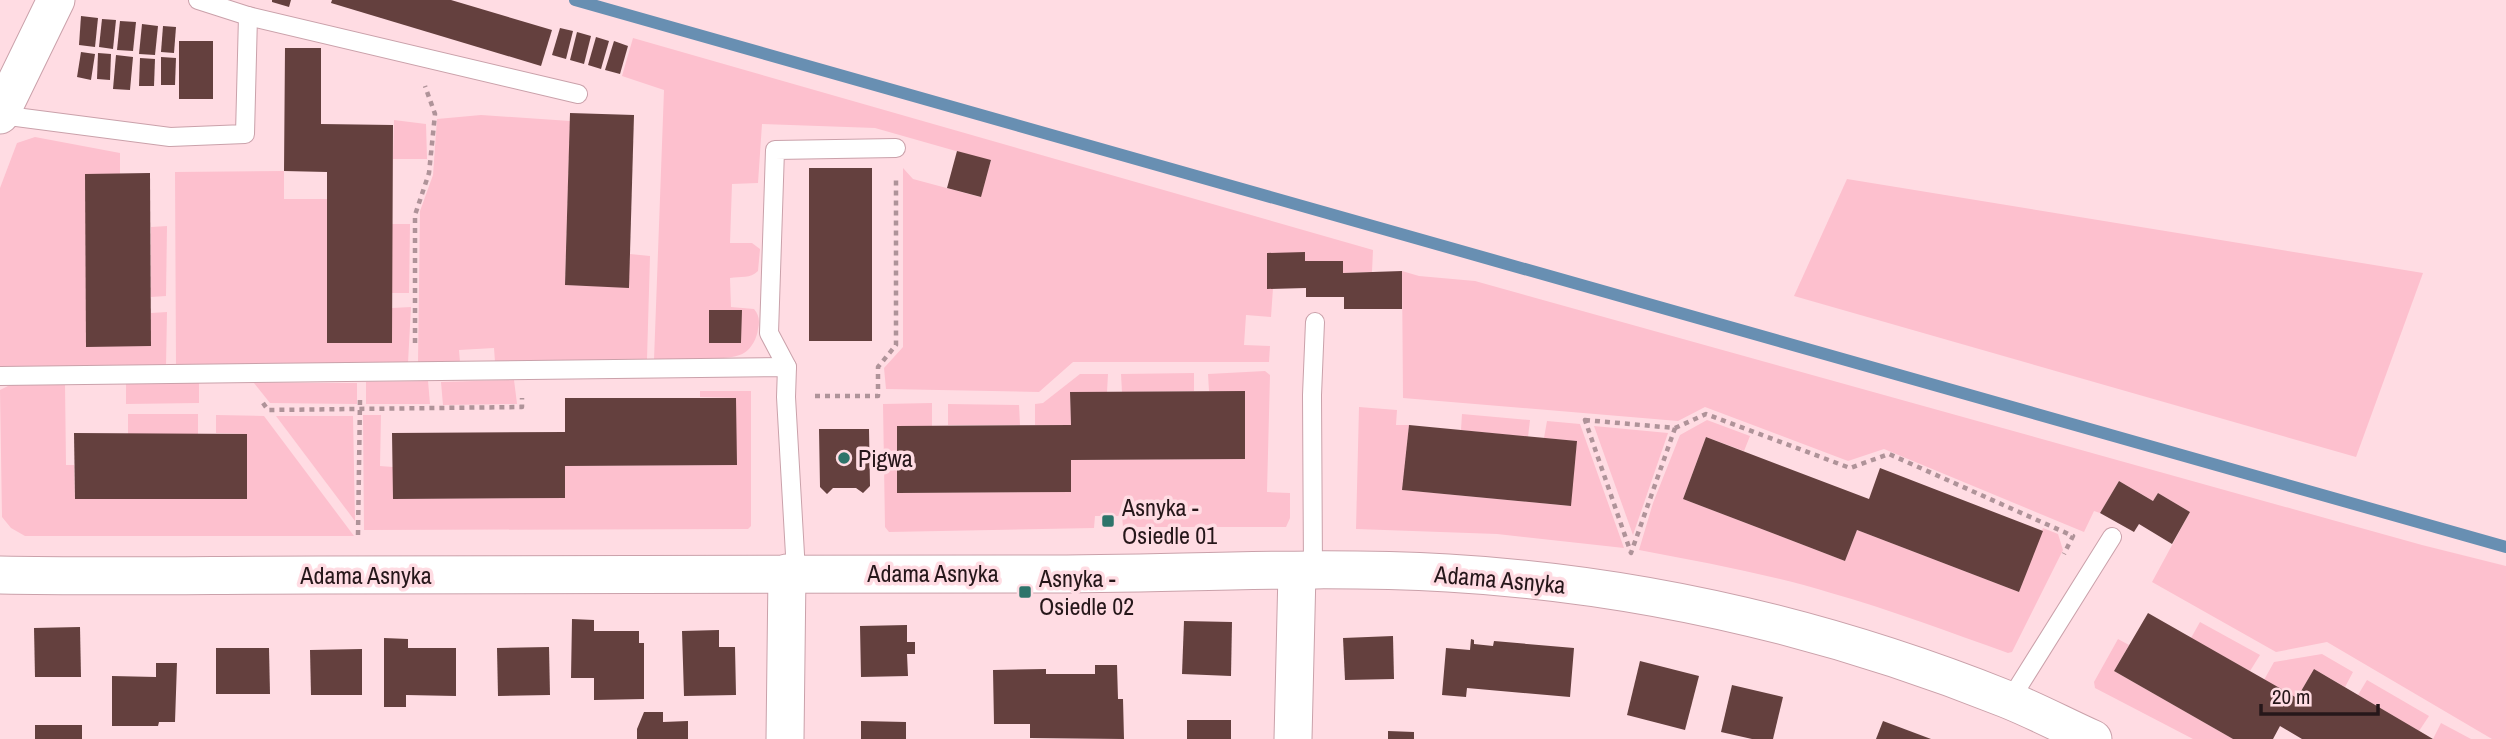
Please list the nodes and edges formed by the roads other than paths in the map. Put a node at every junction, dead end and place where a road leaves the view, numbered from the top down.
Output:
1 (56, 0) edge
2 (198, 0) edge
3 (248, 16) junction
4 (579, 94) dead end
5 (0, 115) edge
6 (896, 148) road end
7 (1315, 322) dead end
8 (787, 367) junction
9 (0, 376) edge
10 (2112, 537) dead end
11 (1305, 571) junction
12 (791, 572) junction
13 (0, 575) edge
14 (2010, 701) junction
15 (785, 739) edge
16 (1293, 739) edge
17 (2093, 739) edge

1 - 5 street
2 - 3 lane
3 - 4 lane
3 - 5 lane
6 - 8 lane
7 - 11 lane
8 - 9 lane
8 - 12 lane
10 - 14 lane
11 - 12 street, Adama Asnyka
11 - 14 street, Adama Asnyka
11 - 16 street
12 - 13 street, Adama Asnyka
12 - 15 street
14 - 17 street, Adama Asnyka

